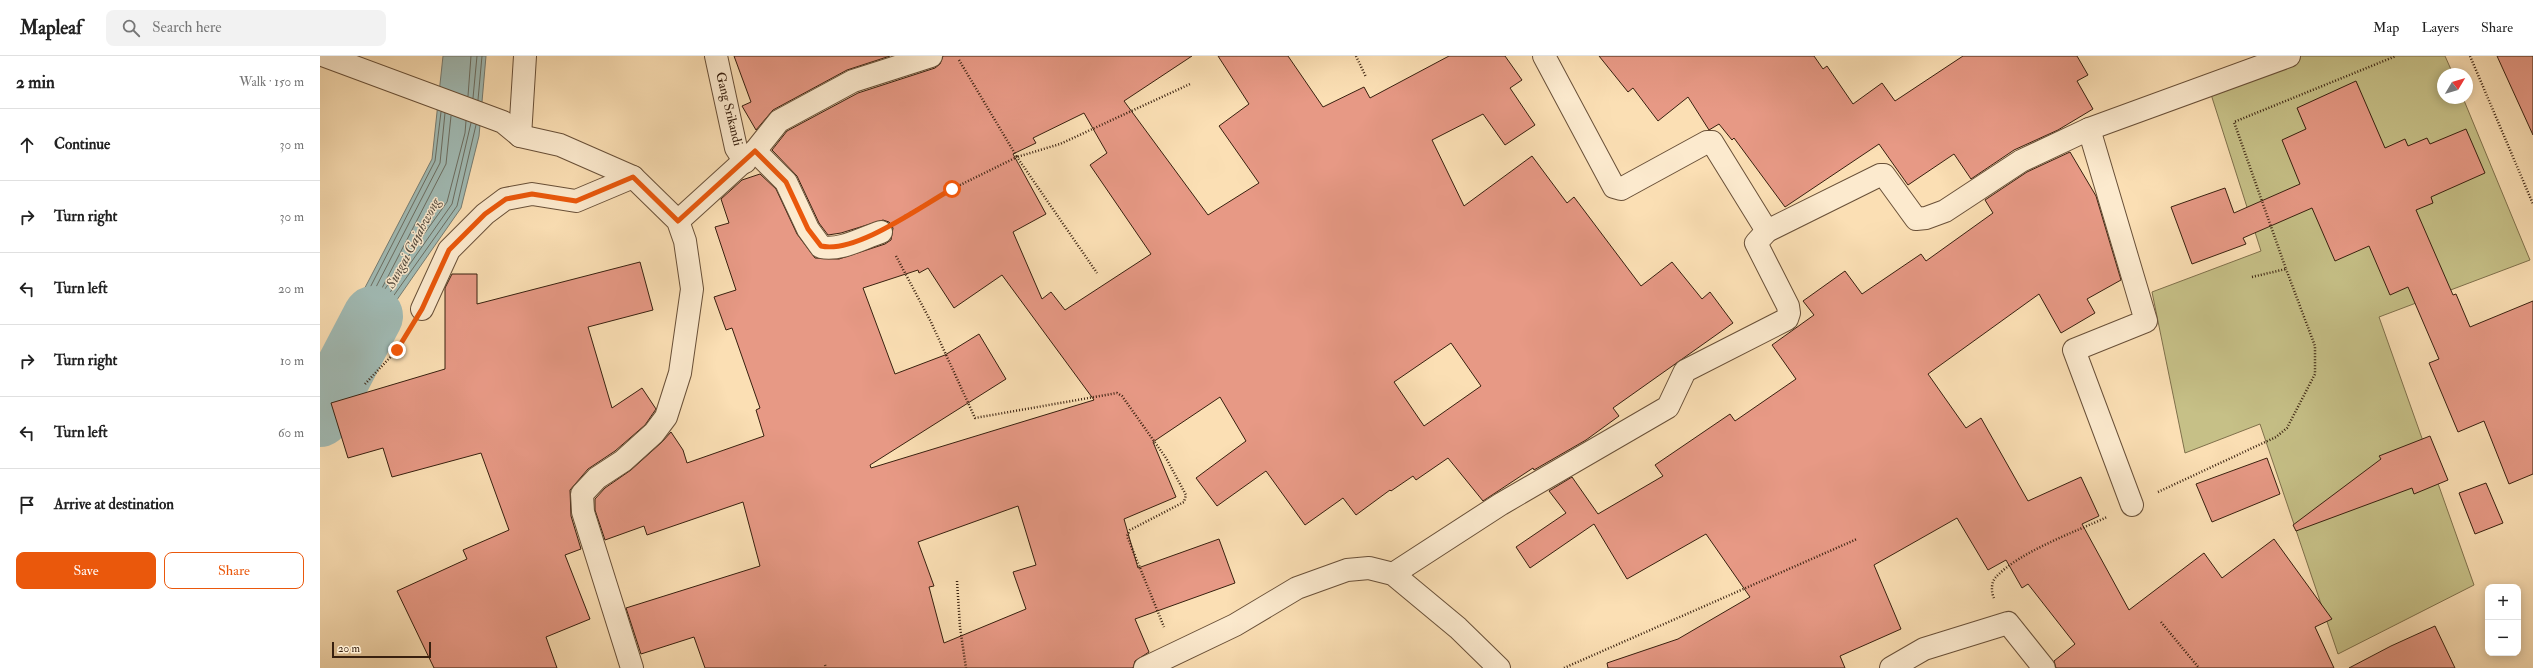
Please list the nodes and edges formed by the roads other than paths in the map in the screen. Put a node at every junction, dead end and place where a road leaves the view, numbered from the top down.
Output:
1 (325, 56) edge
2 (525, 56) edge
3 (716, 56) edge
4 (931, 56) edge
5 (1544, 56) edge
6 (2290, 56) edge
7 (2089, 129) junction
8 (520, 136) junction
9 (750, 156) junction
10 (633, 177) junction
11 (678, 221) junction
12 (1767, 230) junction
13 (881, 232) road end
14 (422, 309) road end
15 (2132, 505) road end
16 (1393, 574) junction
17 (632, 668) edge
18 (1145, 668) edge
19 (1499, 668) edge
20 (1891, 668) edge
21 (2044, 668) edge

1 - 8 street
2 - 8 street
3 - 9 street, Gang Srikandi
4 - 9 street
5 - 12 street
6 - 7 street
7 - 12 street
7 - 15 street
8 - 10 street
9 - 11 street
9 - 13 street, Gang Srikandi
10 - 11 street
10 - 14 street
11 - 17 street
12 - 16 street
16 - 18 street
16 - 19 street
20 - 21 street

